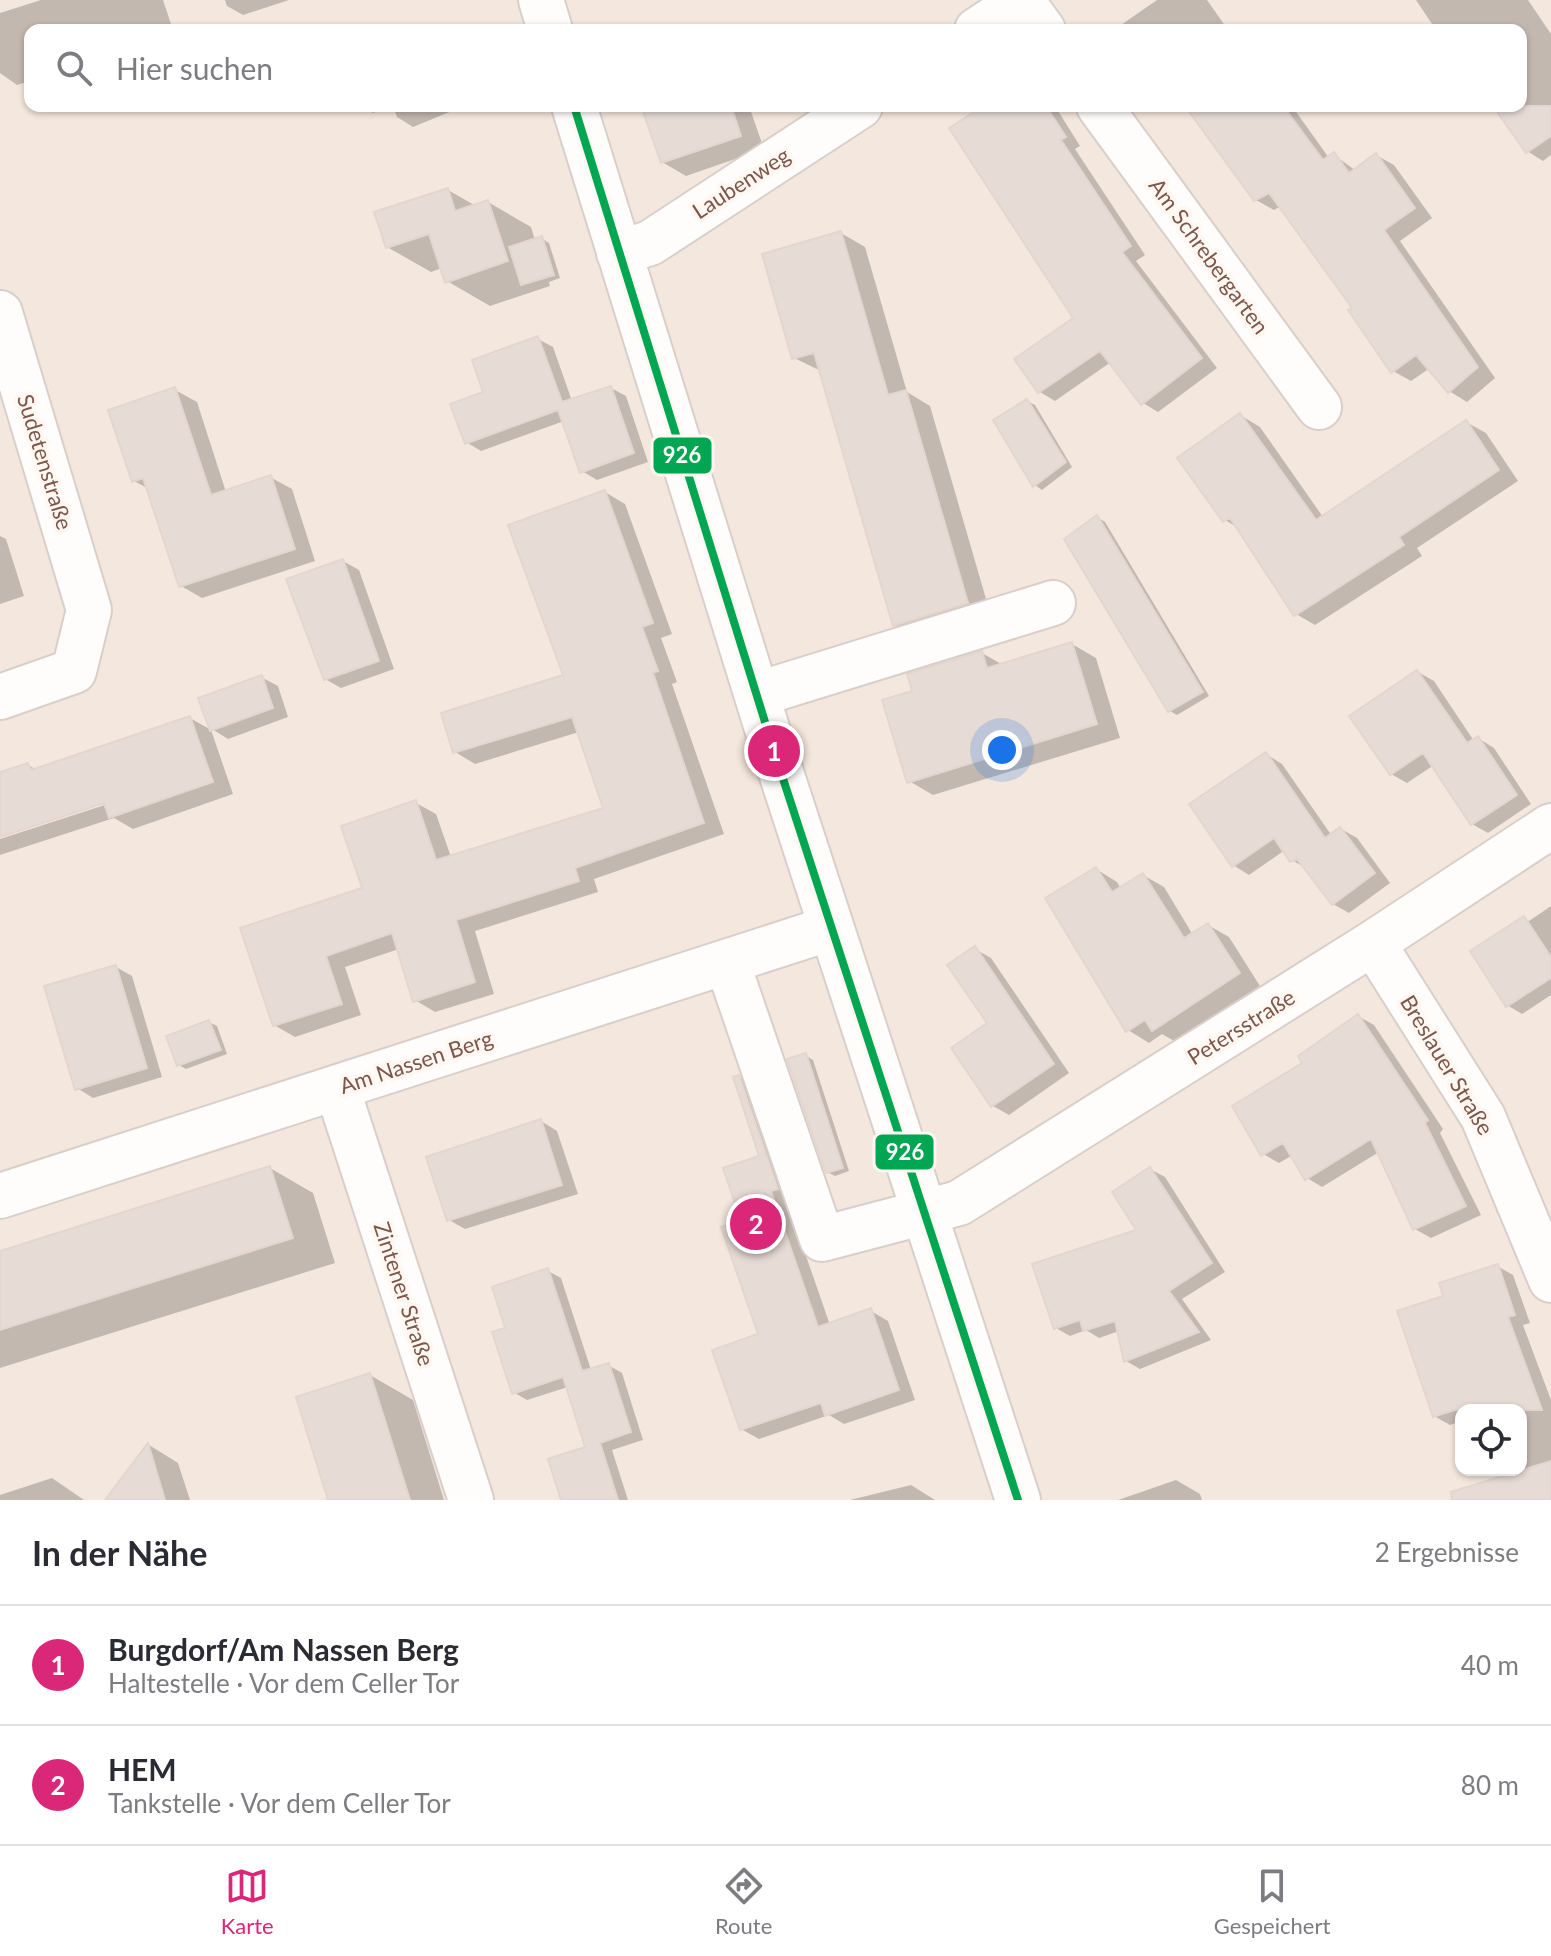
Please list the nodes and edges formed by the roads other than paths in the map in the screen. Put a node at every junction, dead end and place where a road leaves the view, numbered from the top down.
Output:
1 (541, 0) edge
2 (1023, 0) edge
3 (548, 24) edge
4 (986, 24) edge
5 (1039, 24) edge
6 (576, 112) edge
7 (851, 112) edge
8 (1103, 112) edge
9 (619, 253) junction
10 (0, 313) edge
11 (1319, 407) dead end
12 (1053, 603) dead end
13 (758, 694) junction
14 (0, 697) edge
15 (1551, 826) edge
16 (831, 928) junction
17 (1373, 943) junction
18 (727, 962) junction
19 (337, 1088) junction
20 (0, 1196) edge
21 (924, 1213) junction
22 (1551, 1280) edge
23 (471, 1500) edge
24 (1018, 1500) edge

1 - 3 street
2 - 4 street
2 - 5 street
6 - 9 street
7 - 9 street, Laubenweg
8 - 11 street, Am Schrebergarten
9 - 13 street
10 - 14 street, Sudetenstraße
12 - 13 street
13 - 16 street
15 - 17 street, Petersstraße
16 - 18 street, Am Nassen Berg
16 - 21 street
17 - 21 street, Petersstraße
17 - 22 street, Breslauer Straße
18 - 19 street, Am Nassen Berg
18 - 21 street, Petersstraße
19 - 20 street, Am Nassen Berg
19 - 23 street, Zintener Straße
21 - 24 street

